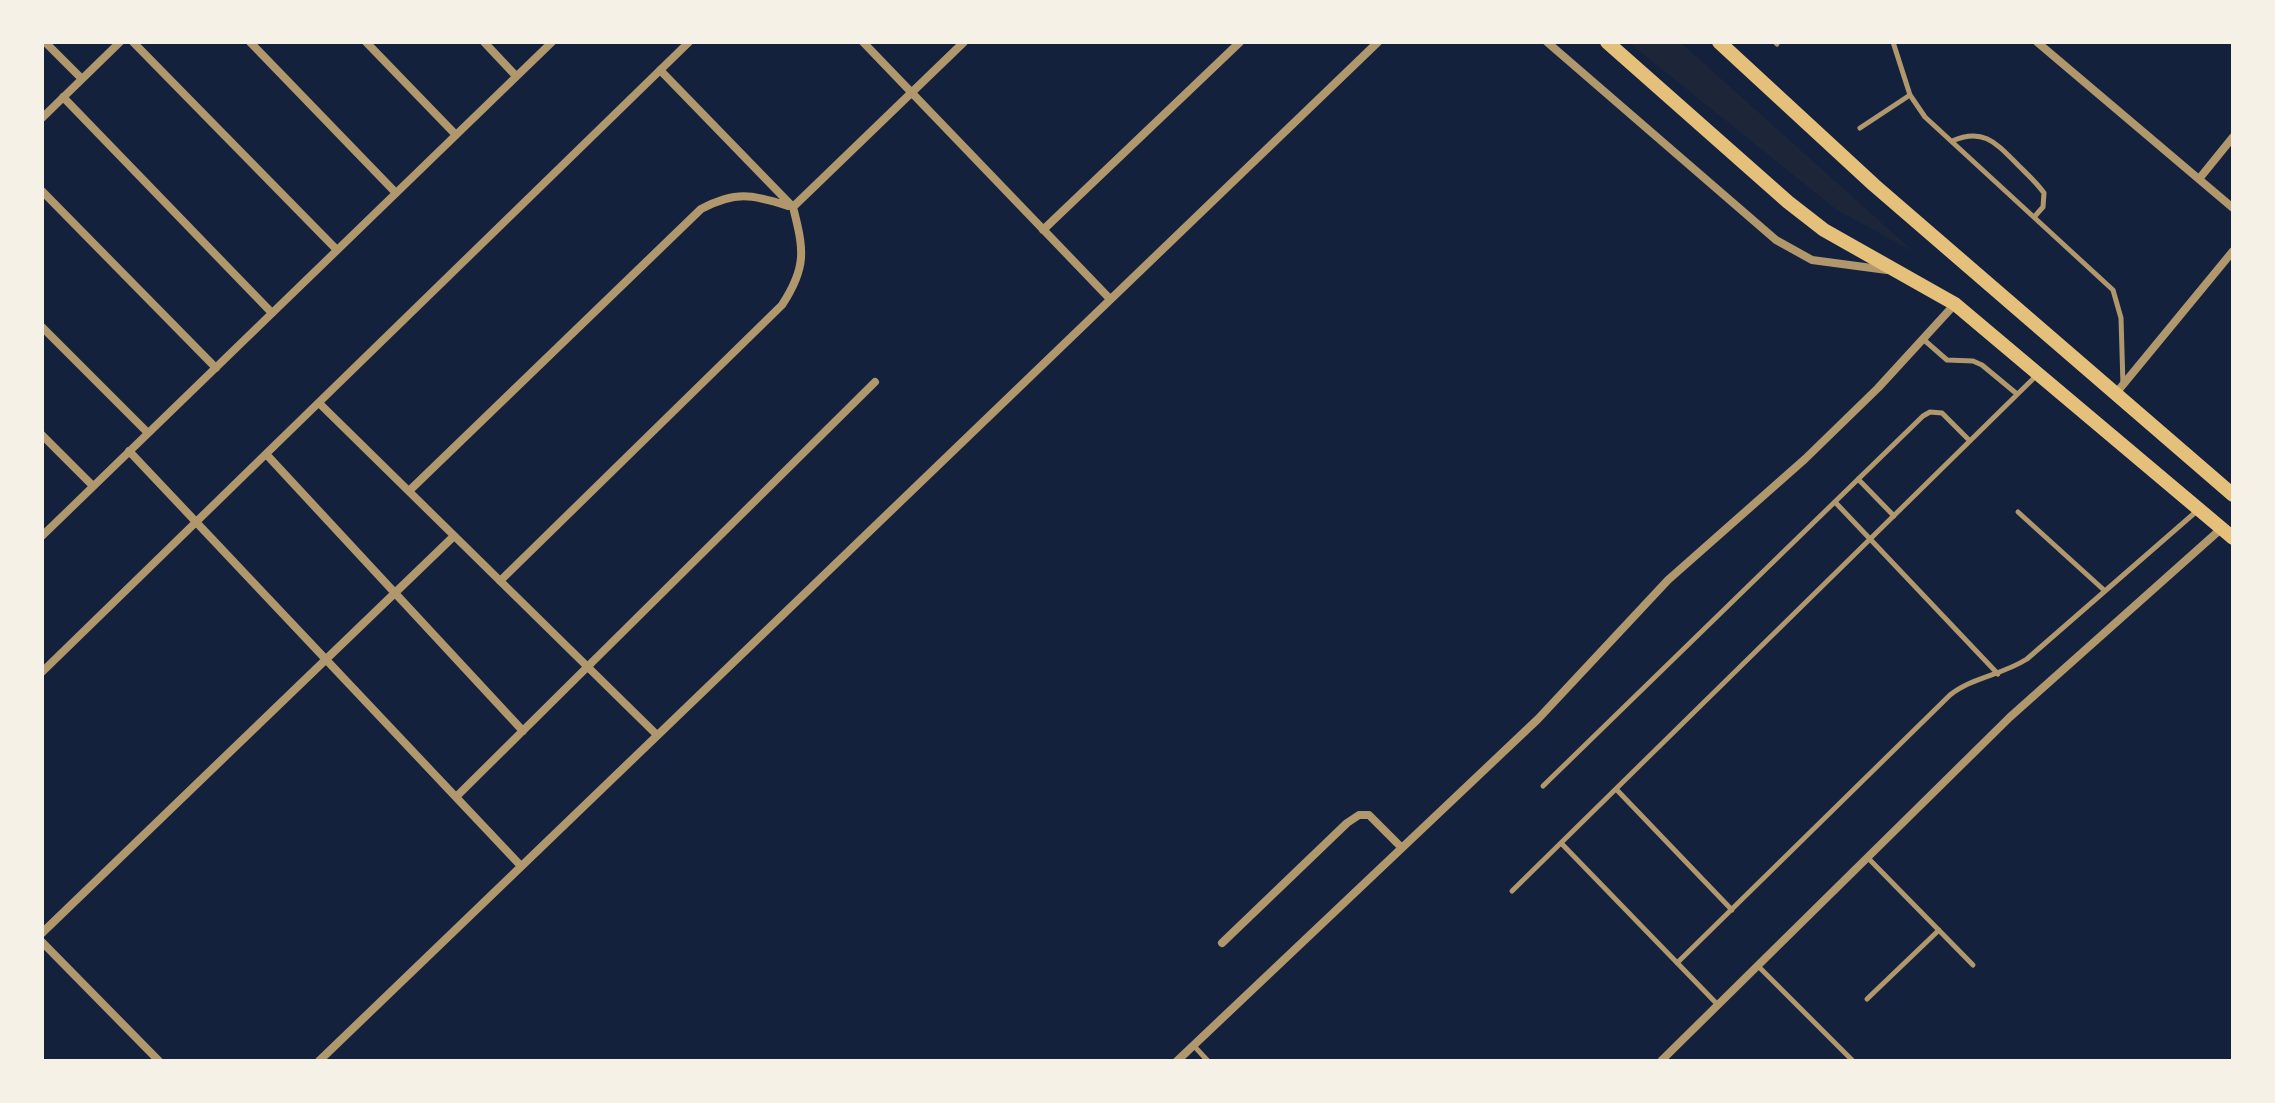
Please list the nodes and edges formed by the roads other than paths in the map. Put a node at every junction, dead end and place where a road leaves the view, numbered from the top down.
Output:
1 (45, 42) edge
2 (120, 42) edge
3 (133, 42) edge
4 (250, 42) edge
5 (366, 42) edge
6 (484, 42) edge
7 (552, 42) edge
8 (689, 42) edge
9 (863, 42) edge
10 (964, 42) edge
11 (1240, 42) edge
12 (1378, 42) edge
13 (1547, 42) edge
14 (1607, 42) edge
15 (1719, 42) edge
16 (1893, 42) edge
17 (2037, 42) edge
18 (660, 70) junction
19 (516, 76) junction
20 (82, 79) junction
21 (912, 92) junction
22 (1910, 95) junction
23 (63, 97) junction
24 (42, 118) edge
25 (1860, 128) dead end
26 (456, 135) junction
27 (2233, 137) edge
28 (1952, 141) junction
29 (2199, 179) junction
30 (42, 191) edge
31 (396, 193) junction
32 (793, 207) junction
33 (2233, 208) edge
34 (2035, 216) junction
35 (1043, 230) junction
36 (337, 250) junction
37 (2233, 251) edge
38 (1899, 271) junction
39 (1110, 299) junction
40 (1955, 304) junction
41 (272, 313) junction
42 (42, 327) edge
43 (1923, 339) junction
44 (216, 368) junction
45 (2038, 373) junction
46 (875, 382) dead end
47 (2120, 388) junction
48 (2017, 394) junction
49 (319, 403) junction
50 (148, 433) junction
51 (42, 435) edge
52 (1970, 441) junction
53 (129, 451) junction
54 (266, 454) junction
55 (1858, 479) junction
56 (93, 486) junction
57 (409, 491) junction
58 (2233, 495) edge
59 (1835, 502) junction
60 (2199, 509) junction
61 (2018, 512) dead end
62 (1894, 516) junction
63 (196, 522) junction
64 (2228, 533) edge
65 (42, 536) edge
66 (454, 536) junction
67 (1870, 540) junction
68 (500, 581) junction
69 (2105, 591) junction
70 (395, 593) junction
71 (326, 660) junction
72 (587, 667) junction
73 (42, 672) edge
74 (1998, 674) junction
75 (523, 731) junction
76 (657, 735) junction
77 (1543, 786) dead end
78 (1616, 789) junction
79 (456, 797) junction
80 (1561, 843) junction
81 (1401, 847) junction
82 (1868, 858) junction
83 (521, 866) junction
84 (1512, 891) dead end
85 (1732, 910) junction
86 (1939, 930) junction
87 (42, 933) edge
88 (42, 942) edge
89 (1222, 943) dead end
90 (1677, 963) junction
91 (1973, 965) dead end
92 (1758, 966) junction
93 (1867, 999) dead end
94 (1718, 1005) junction
95 (1193, 1046) junction
96 (159, 1061) edge
97 (319, 1061) edge
98 (1177, 1061) edge
99 (1208, 1061) edge
100 (1661, 1061) edge
101 (1853, 1061) edge

1 - 20 street
2 - 20 street
3 - 36 street
4 - 31 street
5 - 26 street
6 - 19 street
7 - 19 street
8 - 18 street
9 - 21 street
10 - 21 street
11 - 35 street
12 - 39 street
13 - 38 street
14 - 38 main road
15 - 47 main road
16 - 22 lane
17 - 29 street
18 - 32 street
18 - 49 street
19 - 26 street
20 - 23 street
21 - 32 street
21 - 35 street
22 - 25 lane
22 - 28 lane
23 - 24 street
23 - 41 street
26 - 31 street
27 - 29 street
28 - 34 lane
28 - 34 lane
29 - 33 street
30 - 44 street
31 - 36 street
32 - 57 street
32 - 68 street
34 - 47 lane
35 - 39 street
36 - 41 street
37 - 47 street
38 - 40 main road
39 - 76 street
40 - 43 street
40 - 45 main road
41 - 44 street
42 - 50 street
43 - 48 lane
43 - 81 street
44 - 50 street
45 - 48 lane
45 - 60 main road
46 - 72 street
47 - 58 main road
48 - 52 lane
49 - 54 street
49 - 57 street
50 - 53 street
51 - 56 street
52 - 55 lane
52 - 62 lane
53 - 56 street
53 - 63 street
54 - 63 street
54 - 70 street
55 - 59 lane
55 - 62 lane
56 - 65 street
57 - 66 street
59 - 67 lane
59 - 77 lane
60 - 64 main road
60 - 69 lane
61 - 69 lane
62 - 67 lane
63 - 71 street
63 - 73 street
64 - 82 street
66 - 68 street
66 - 70 street
67 - 74 lane
67 - 78 lane
68 - 72 street
69 - 74 lane
70 - 71 street
70 - 75 street
71 - 79 street
71 - 87 street
72 - 75 street
72 - 76 street
74 - 85 lane
75 - 79 street
76 - 83 street
78 - 80 lane
78 - 85 lane
79 - 83 street
80 - 84 lane
80 - 90 lane
81 - 89 street
81 - 95 street
82 - 86 lane
82 - 92 street
83 - 97 street
85 - 90 lane
86 - 91 lane
86 - 93 lane
88 - 96 street
90 - 94 lane
92 - 94 street
92 - 101 lane
94 - 100 street
95 - 98 street
95 - 99 lane

